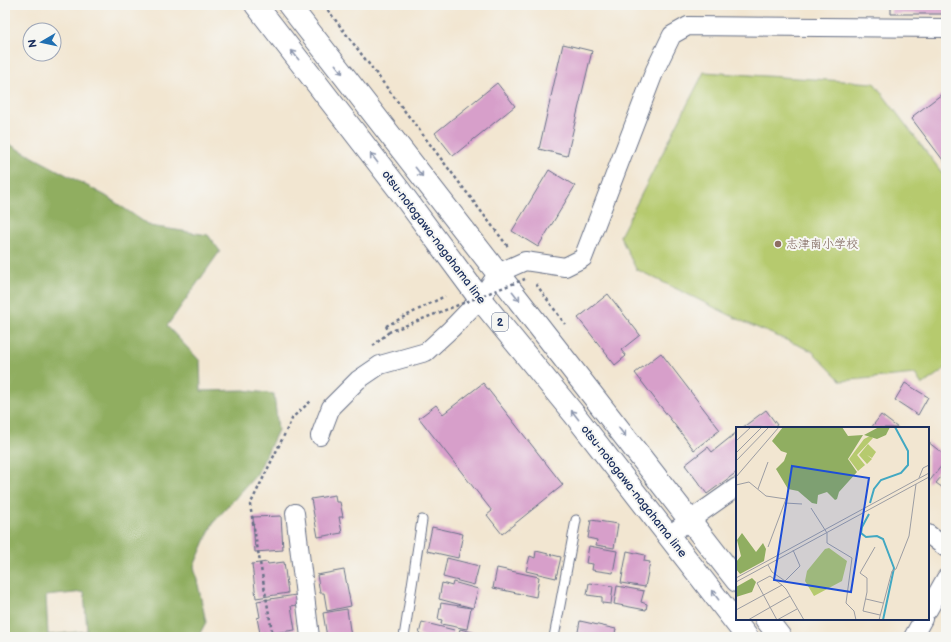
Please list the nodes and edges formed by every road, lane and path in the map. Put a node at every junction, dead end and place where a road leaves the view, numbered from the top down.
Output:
1 (256, 5) edge
2 (290, 5) edge
3 (324, 5) edge
4 (946, 28) edge
5 (513, 253) dead end
6 (498, 273) junction
7 (532, 278) dead end
8 (525, 279) dead end
9 (446, 296) dead end
10 (480, 299) junction
11 (566, 323) dead end
12 (389, 332) junction
13 (372, 347) dead end
14 (316, 397) dead end
15 (320, 436) dead end
16 (736, 487) edge
17 (295, 513) dead end
18 (422, 520) dead end
19 (576, 520) dead end
20 (690, 520) junction
21 (669, 535) junction
22 (929, 535) edge
23 (946, 548) edge
24 (946, 578) edge
25 (736, 580) edge
26 (929, 608) edge
27 (767, 620) edge
28 (922, 620) edge
29 (273, 637) edge
30 (310, 637) edge
31 (404, 637) edge
32 (554, 637) edge
33 (747, 637) edge
34 (780, 637) edge
35 (912, 637) edge

10 -> 1 main road, otsu-notogawa-nagahama line / 2
2 -> 6 main road, 2
3 - 5 path
4 - 6 street
6 - 10 street
6 -> 20 main road, 2
7 - 11 path
8 - 12 path, bridge
9 - 12 path, bridge
10 - 15 street
21 -> 10 main road, otsu-notogawa-nagahama line / 2
12 - 13 path
14 - 29 path
16 - 20 street
17 - 30 street
18 - 31 lane
19 - 32 lane
20 - 21 street
20 - 25 main road, 2
33 -> 21 main road, otsu-notogawa-nagahama line / 2
22 - 23 street
24 - 26 street
27 - 34 main road
28 - 35 street

